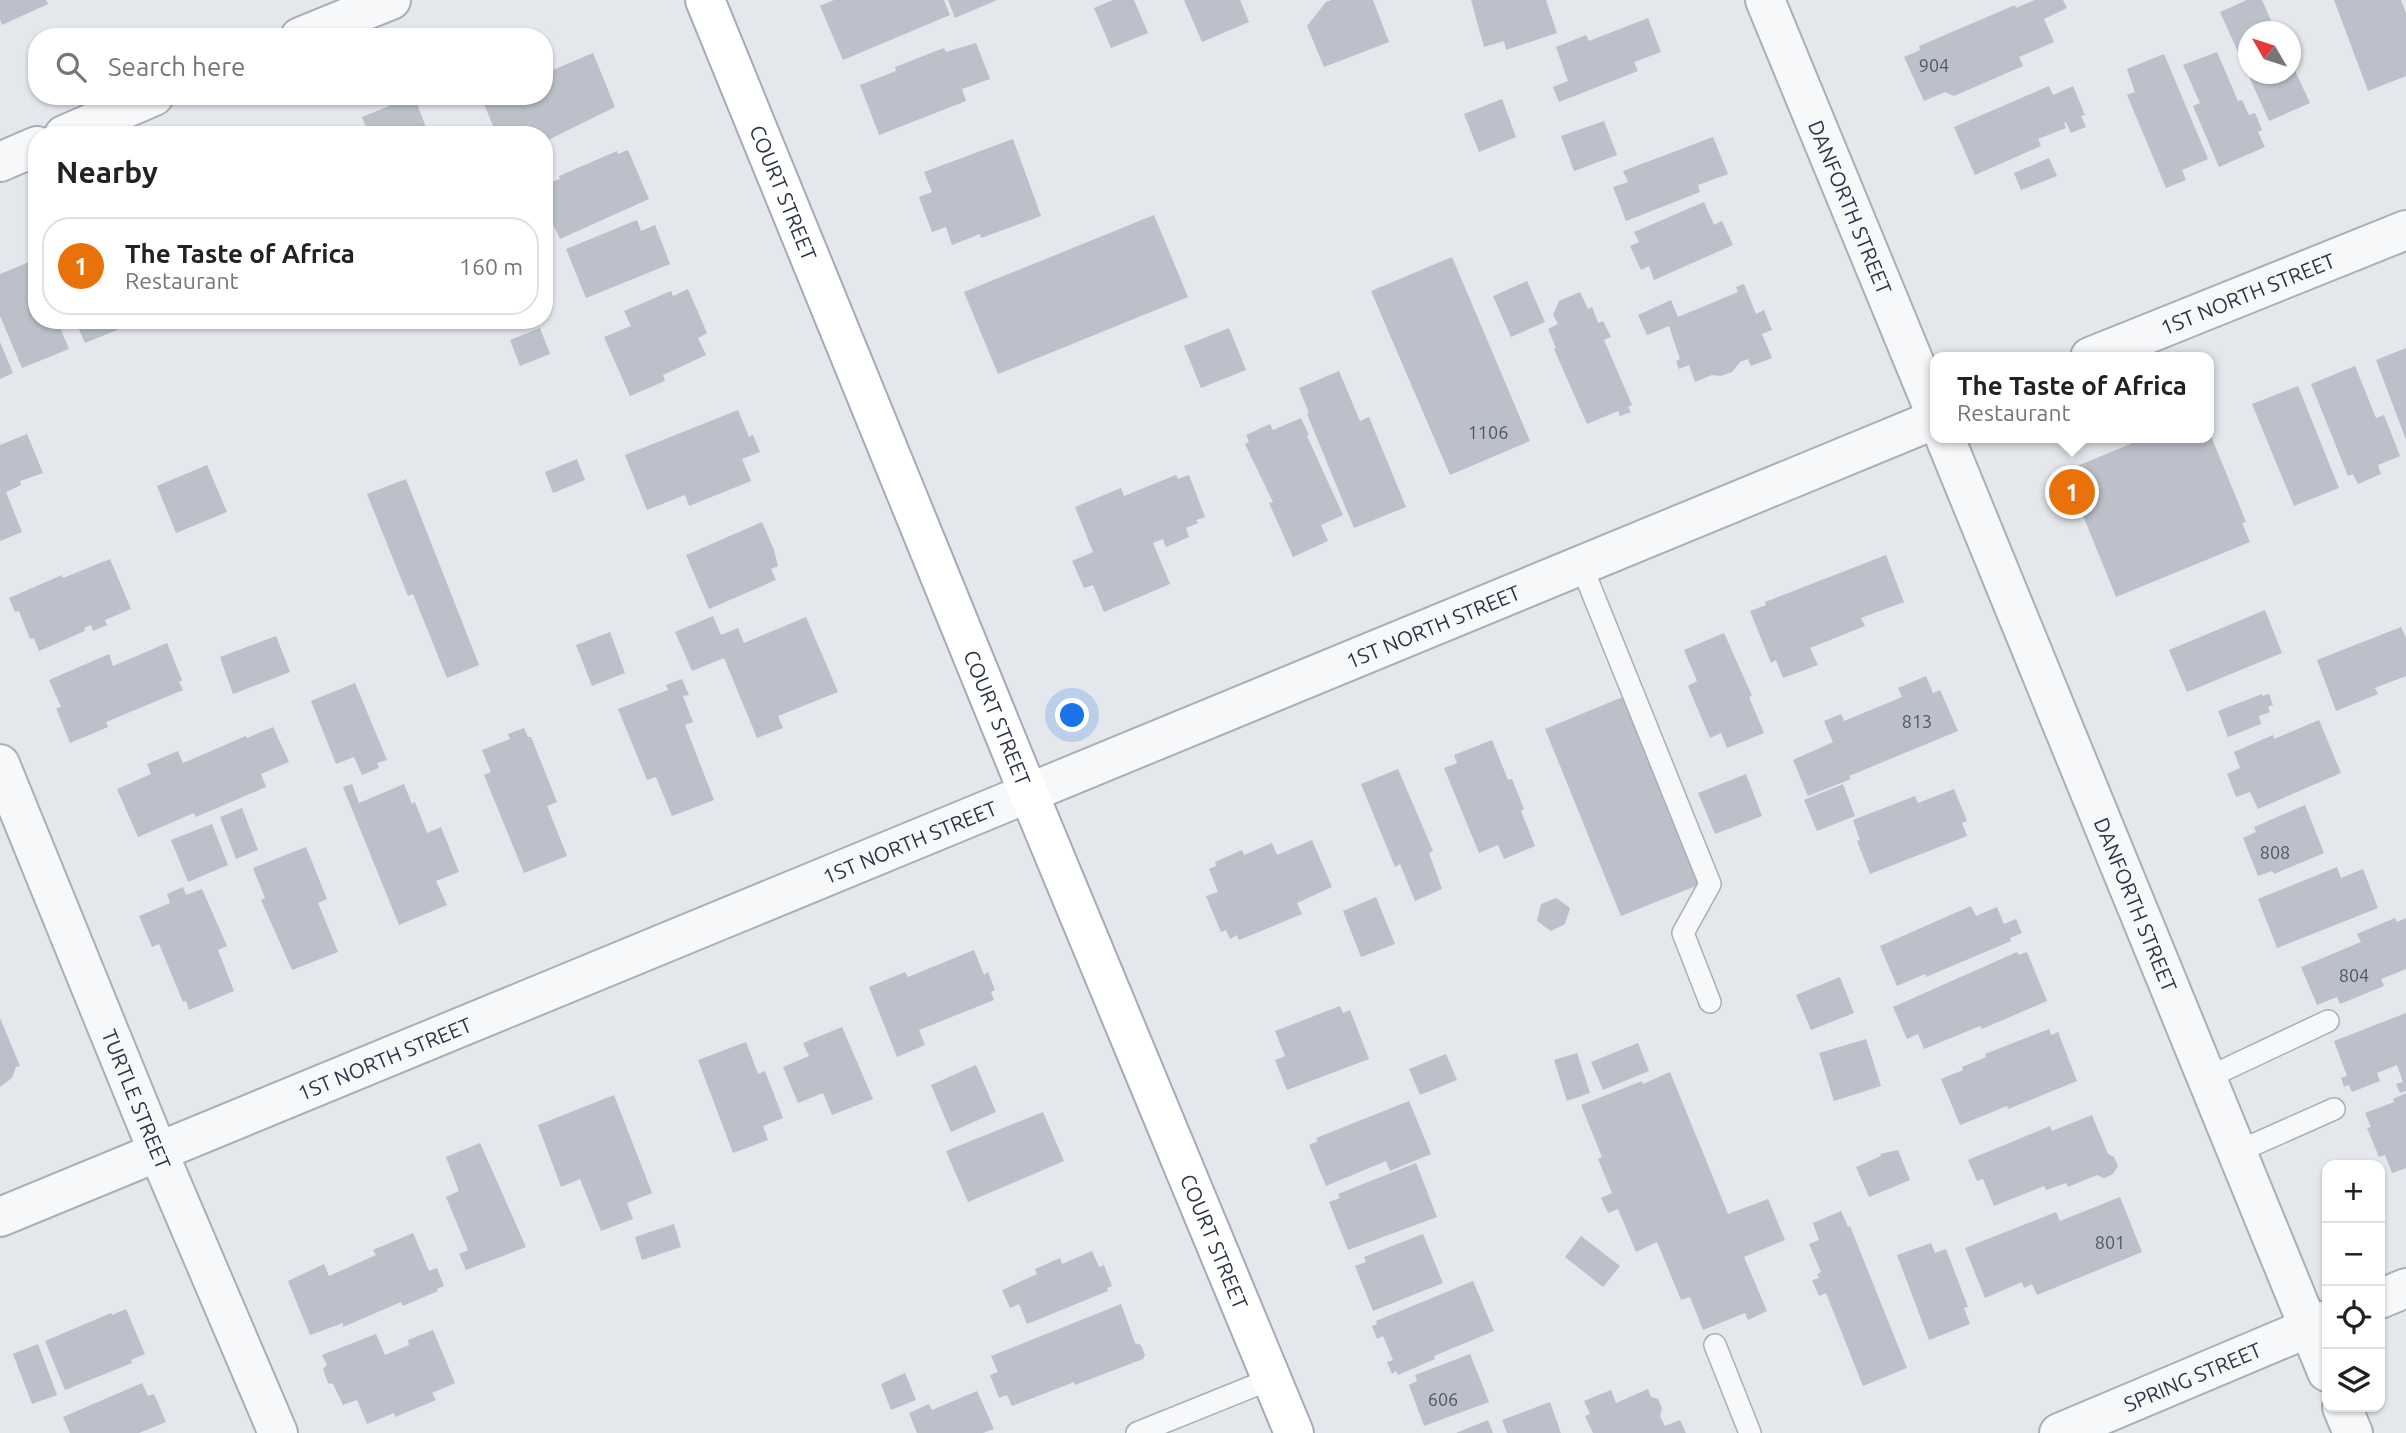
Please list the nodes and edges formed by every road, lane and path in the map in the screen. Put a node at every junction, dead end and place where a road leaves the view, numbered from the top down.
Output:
1 (391, 0) edge
2 (705, 0) edge
3 (1765, 0) edge
4 (322, 28) edge
5 (133, 105) edge
6 (85, 126) edge
7 (28, 150) edge
8 (0, 162) edge
9 (2406, 230) edge
10 (2102, 352) edge
11 (1930, 402) edge
12 (1930, 420) edge
13 (1947, 443) edge
14 (1582, 566) junction
15 (0, 764) edge
16 (1028, 792) junction
17 (1710, 1002) dead end
18 (2328, 1021) dead end
19 (2207, 1078) junction
20 (2334, 1109) dead end
21 (158, 1152) junction
22 (2237, 1152) junction
23 (0, 1216) edge
24 (2406, 1288) edge
25 (2385, 1296) edge
26 (2318, 1324) edge
27 (1716, 1345) dead end
28 (2323, 1349) edge
29 (1271, 1379) junction
30 (2344, 1412) edge
31 (278, 1433) edge
32 (1138, 1433) edge
33 (1294, 1433) edge
34 (1751, 1433) edge
35 (2059, 1433) edge
36 (2353, 1433) edge

1 - 4 street
2 - 16 main road, COURT STREET
3 - 11 street, DANFORTH STREET
5 - 6 street
7 - 8 street
9 - 10 street, 1ST NORTH STREET
12 - 14 street, 1ST NORTH STREET
13 - 19 street, DANFORTH STREET
14 - 16 street, 1ST NORTH STREET
14 - 17 lane
15 - 21 street, TURTLE STREET
16 - 21 street, 1ST NORTH STREET
16 - 29 main road, COURT STREET
18 - 19 lane
19 - 22 street, DANFORTH STREET
20 - 22 lane
21 - 23 street, 1ST NORTH STREET
21 - 31 street, TURTLE STREET
22 - 26 street, DANFORTH STREET
24 - 25 street
26 - 28 street, DANFORTH STREET
26 - 35 street, SPRING STREET
27 - 34 lane
29 - 32 lane
29 - 33 main road, COURT STREET
30 - 36 street

